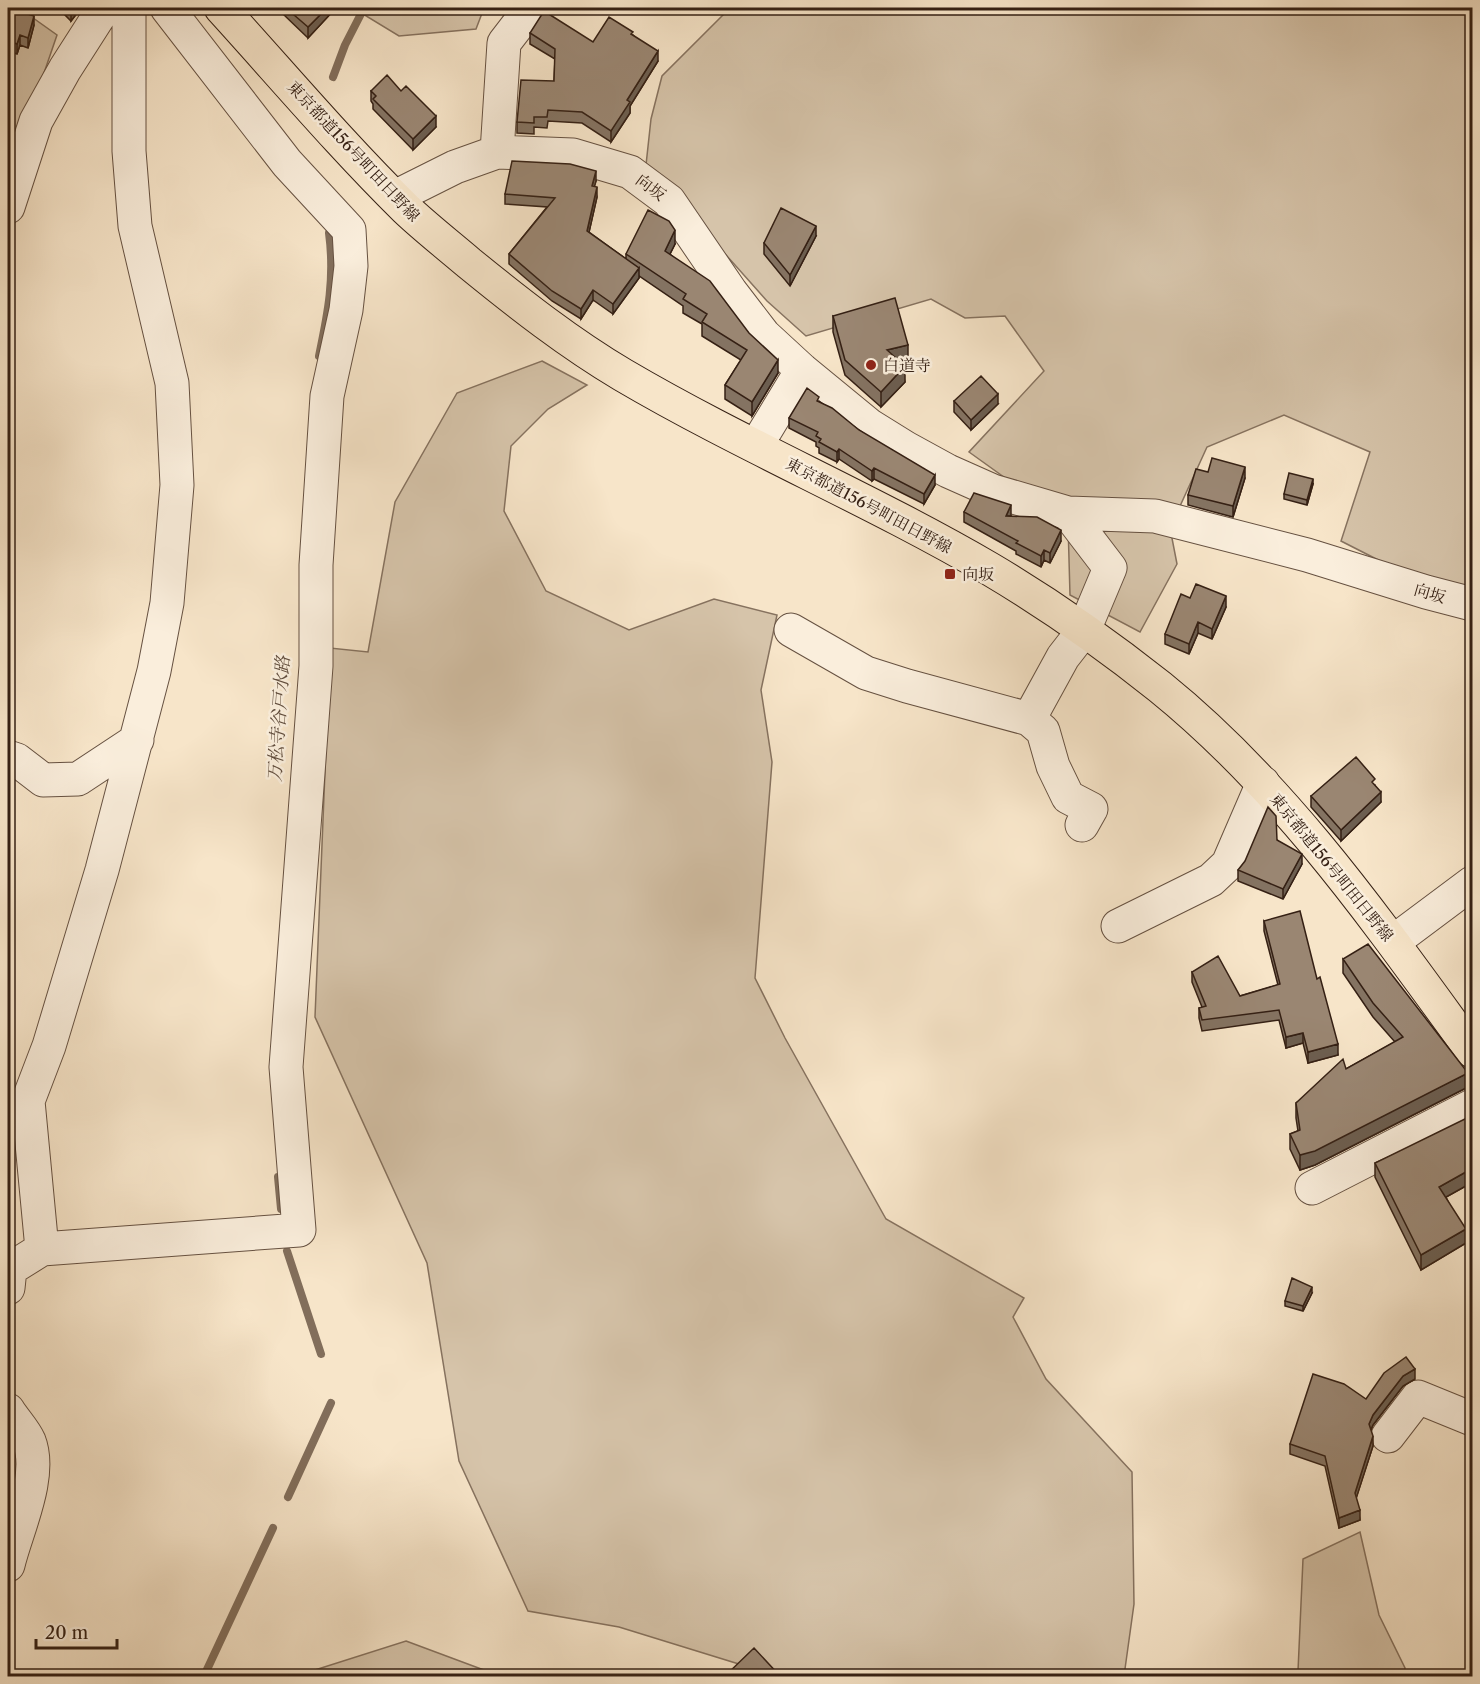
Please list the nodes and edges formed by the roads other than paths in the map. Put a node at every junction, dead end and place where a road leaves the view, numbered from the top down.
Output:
1 (104, 8) edge
2 (129, 8) edge
3 (167, 8) edge
4 (221, 8) edge
5 (531, 8) edge
6 (497, 152) junction
7 (395, 197) junction
8 (8, 207) edge
9 (802, 370) junction
10 (756, 446) junction
11 (1068, 513) junction
12 (1473, 604) edge
13 (791, 630) dead end
14 (1084, 630) junction
15 (1029, 719) junction
16 (136, 740) junction
17 (8, 757) edge
18 (1263, 783) junction
19 (1082, 825) dead end
20 (1473, 883) edge
21 (1118, 926) dead end
22 (1393, 942) junction
23 (1473, 1051) edge
24 (1473, 1106) edge
25 (1312, 1188) dead end
26 (42, 1250) junction
27 (8, 1288) edge
28 (8, 1410) edge
29 (1473, 1419) edge
30 (1388, 1436) dead end
31 (8, 1565) edge

1 - 8 street
2 - 16 street
3 - 26 street
4 - 7 main road, 東京都道156号町田日野線
5 - 6 street
6 - 7 street
6 - 9 street, 向坂
7 - 10 main road, 東京都道156号町田日野線
9 - 10 street
9 - 11 street, 向坂
10 - 14 main road, 東京都道156号町田日野線
11 - 12 street, 向坂
11 - 14 street
13 - 15 street
14 - 15 street
14 - 18 main road, 東京都道156号町田日野線
15 - 19 street
16 - 17 street
16 - 26 street
18 - 21 street
18 - 22 main road, 東京都道156号町田日野線
20 - 22 street
22 - 23 main road, 東京都道156号町田日野線
24 - 25 street
26 - 27 street
28 - 31 street
29 - 30 street

